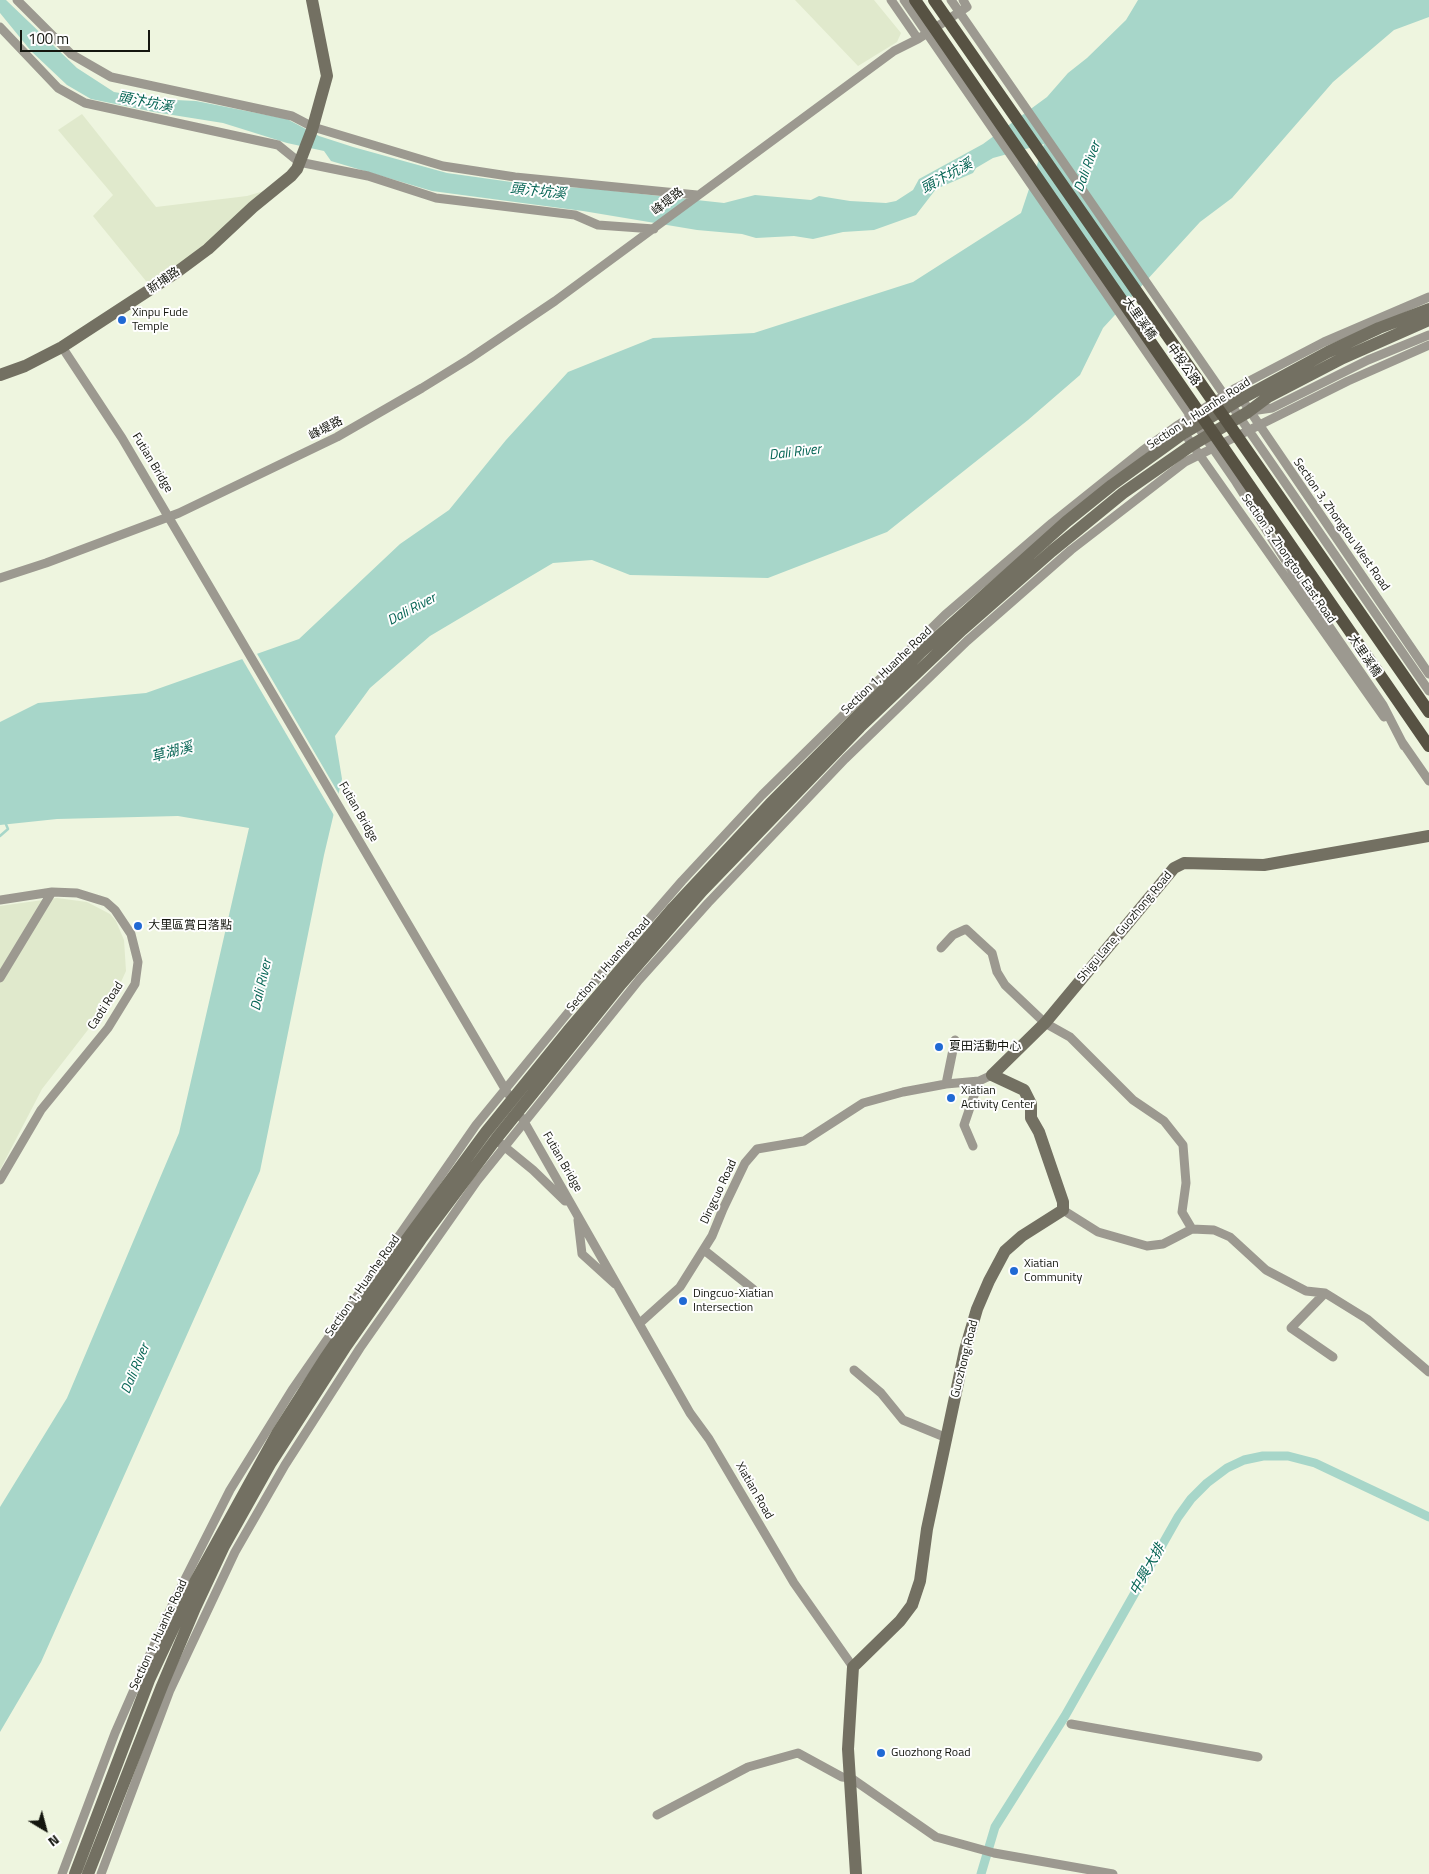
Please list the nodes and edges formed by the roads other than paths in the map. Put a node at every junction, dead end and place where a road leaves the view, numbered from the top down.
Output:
1 (17, 0) edge
2 (312, 0) edge
3 (891, 0) edge
4 (904, 0) edge
5 (915, 0) edge
6 (934, 0) edge
7 (951, 0) edge
8 (965, 3) edge
9 (0, 27) edge
10 (918, 39) junction
11 (312, 128) junction
12 (300, 159) junction
13 (697, 195) junction
14 (654, 229) junction
15 (1429, 298) edge
16 (1429, 309) edge
17 (1429, 320) edge
18 (1429, 335) edge
19 (1429, 345) edge
20 (66, 352) junction
21 (0, 375) edge
22 (1238, 394) junction
23 (1248, 412) junction
24 (1258, 426) junction
25 (1181, 429) junction
26 (1192, 444) junction
27 (1200, 455) junction
28 (0, 578) edge
29 (1429, 674) edge
30 (1429, 691) edge
31 (1429, 712) edge
32 (1404, 746) junction
33 (1429, 746) edge
34 (1429, 781) edge
35 (1429, 836) edge
36 (52, 892) junction
37 (0, 900) edge
38 (941, 948) dead end
39 (0, 978) edge
40 (1045, 1023) junction
41 (955, 1040) dead end
42 (992, 1075) junction
43 (979, 1081) junction
44 (946, 1084) junction
45 (490, 1136) junction
46 (973, 1146) dead end
47 (0, 1180) edge
48 (1063, 1210) junction
49 (1192, 1229) junction
50 (704, 1250) junction
51 (617, 1285) junction
52 (753, 1289) dead end
53 (1325, 1294) junction
54 (640, 1323) junction
55 (1333, 1357) dead end
56 (854, 1370) dead end
57 (1429, 1372) edge
58 (947, 1438) junction
59 (853, 1667) junction
60 (1071, 1724) dead end
61 (1258, 1757) dead end
62 (851, 1778) junction
63 (657, 1814) dead end
64 (62, 1874) edge
65 (75, 1874) edge
66 (88, 1874) edge
67 (101, 1874) edge
68 (856, 1874) edge
69 (1113, 1874) edge

1 - 11 street
2 - 11 street
3 - 10 street
4 - 32 street, 大里溪橋
5 - 33 main road, 中投公路
6 - 31 main road, 中投公路
7 - 30 street
8 - 10 street, 峰堤路
9 - 12 street
10 - 13 street, 峰堤路
11 - 12 street, 新埔路
11 - 13 street
12 - 14 street
12 - 20 street, 新埔路
13 - 14 street, 峰堤路
14 - 28 street, 峰堤路
15 - 22 street, Section 1, Huanhe Road
16 - 22 street, Section 1, Huanhe Road
17 - 23 street, Section 1, Huanhe Road
18 - 23 street, Section 1, Huanhe Road
19 - 24 street, Section 1, Huanhe Road
20 - 21 street, 新埔路
20 - 51 street, Futian Bridge
22 - 23 street, Section 3, Zhongtou West Road
22 - 25 street, Section 1, Huanhe Road
23 - 24 street, Section 3, Zhongtou West Road
23 - 26 street, Section 1, Huanhe Road
24 - 27 street, Section 1, Huanhe Road
24 - 29 street, Section 3, Zhongtou West Road
25 - 26 street, Section 3, Zhongtou East Road
25 - 45 street, Section 1, Huanhe Road
26 - 27 street, Section 3, Zhongtou East Road
26 - 45 street, Section 1, Huanhe Road
27 - 32 street, Section 3, Zhongtou East Road
27 - 45 street, Section 1, Huanhe Road
32 - 34 street, Section 3, Zhongtou East Road
35 - 40 street, Shigu Lane, Guozhong Road
36 - 37 street, Caoti Road
36 - 39 street
36 - 47 street, Caoti Road
38 - 40 street
40 - 42 street
40 - 49 street
41 - 44 street
42 - 43 street, Dingcuo Road
42 - 48 street
43 - 44 street, Dingcuo Road
43 - 46 street
44 - 50 street, Dingcuo Road
45 - 51 street
45 - 64 street, Section 1, Huanhe Road
45 - 65 street, Section 1, Huanhe Road
45 - 66 street, Section 1, Huanhe Road
45 - 67 street, Section 1, Huanhe Road
48 - 49 street
48 - 58 street, Guozhong Road
49 - 53 street
50 - 52 street
50 - 54 street, Dingcuo Road
51 - 54 street, Futian Bridge
53 - 55 street
53 - 57 street
54 - 59 street, Xiatian Road
56 - 58 street
58 - 59 street, Guozhong Road
59 - 62 street
60 - 61 street
62 - 63 street
62 - 68 street
62 - 69 street

